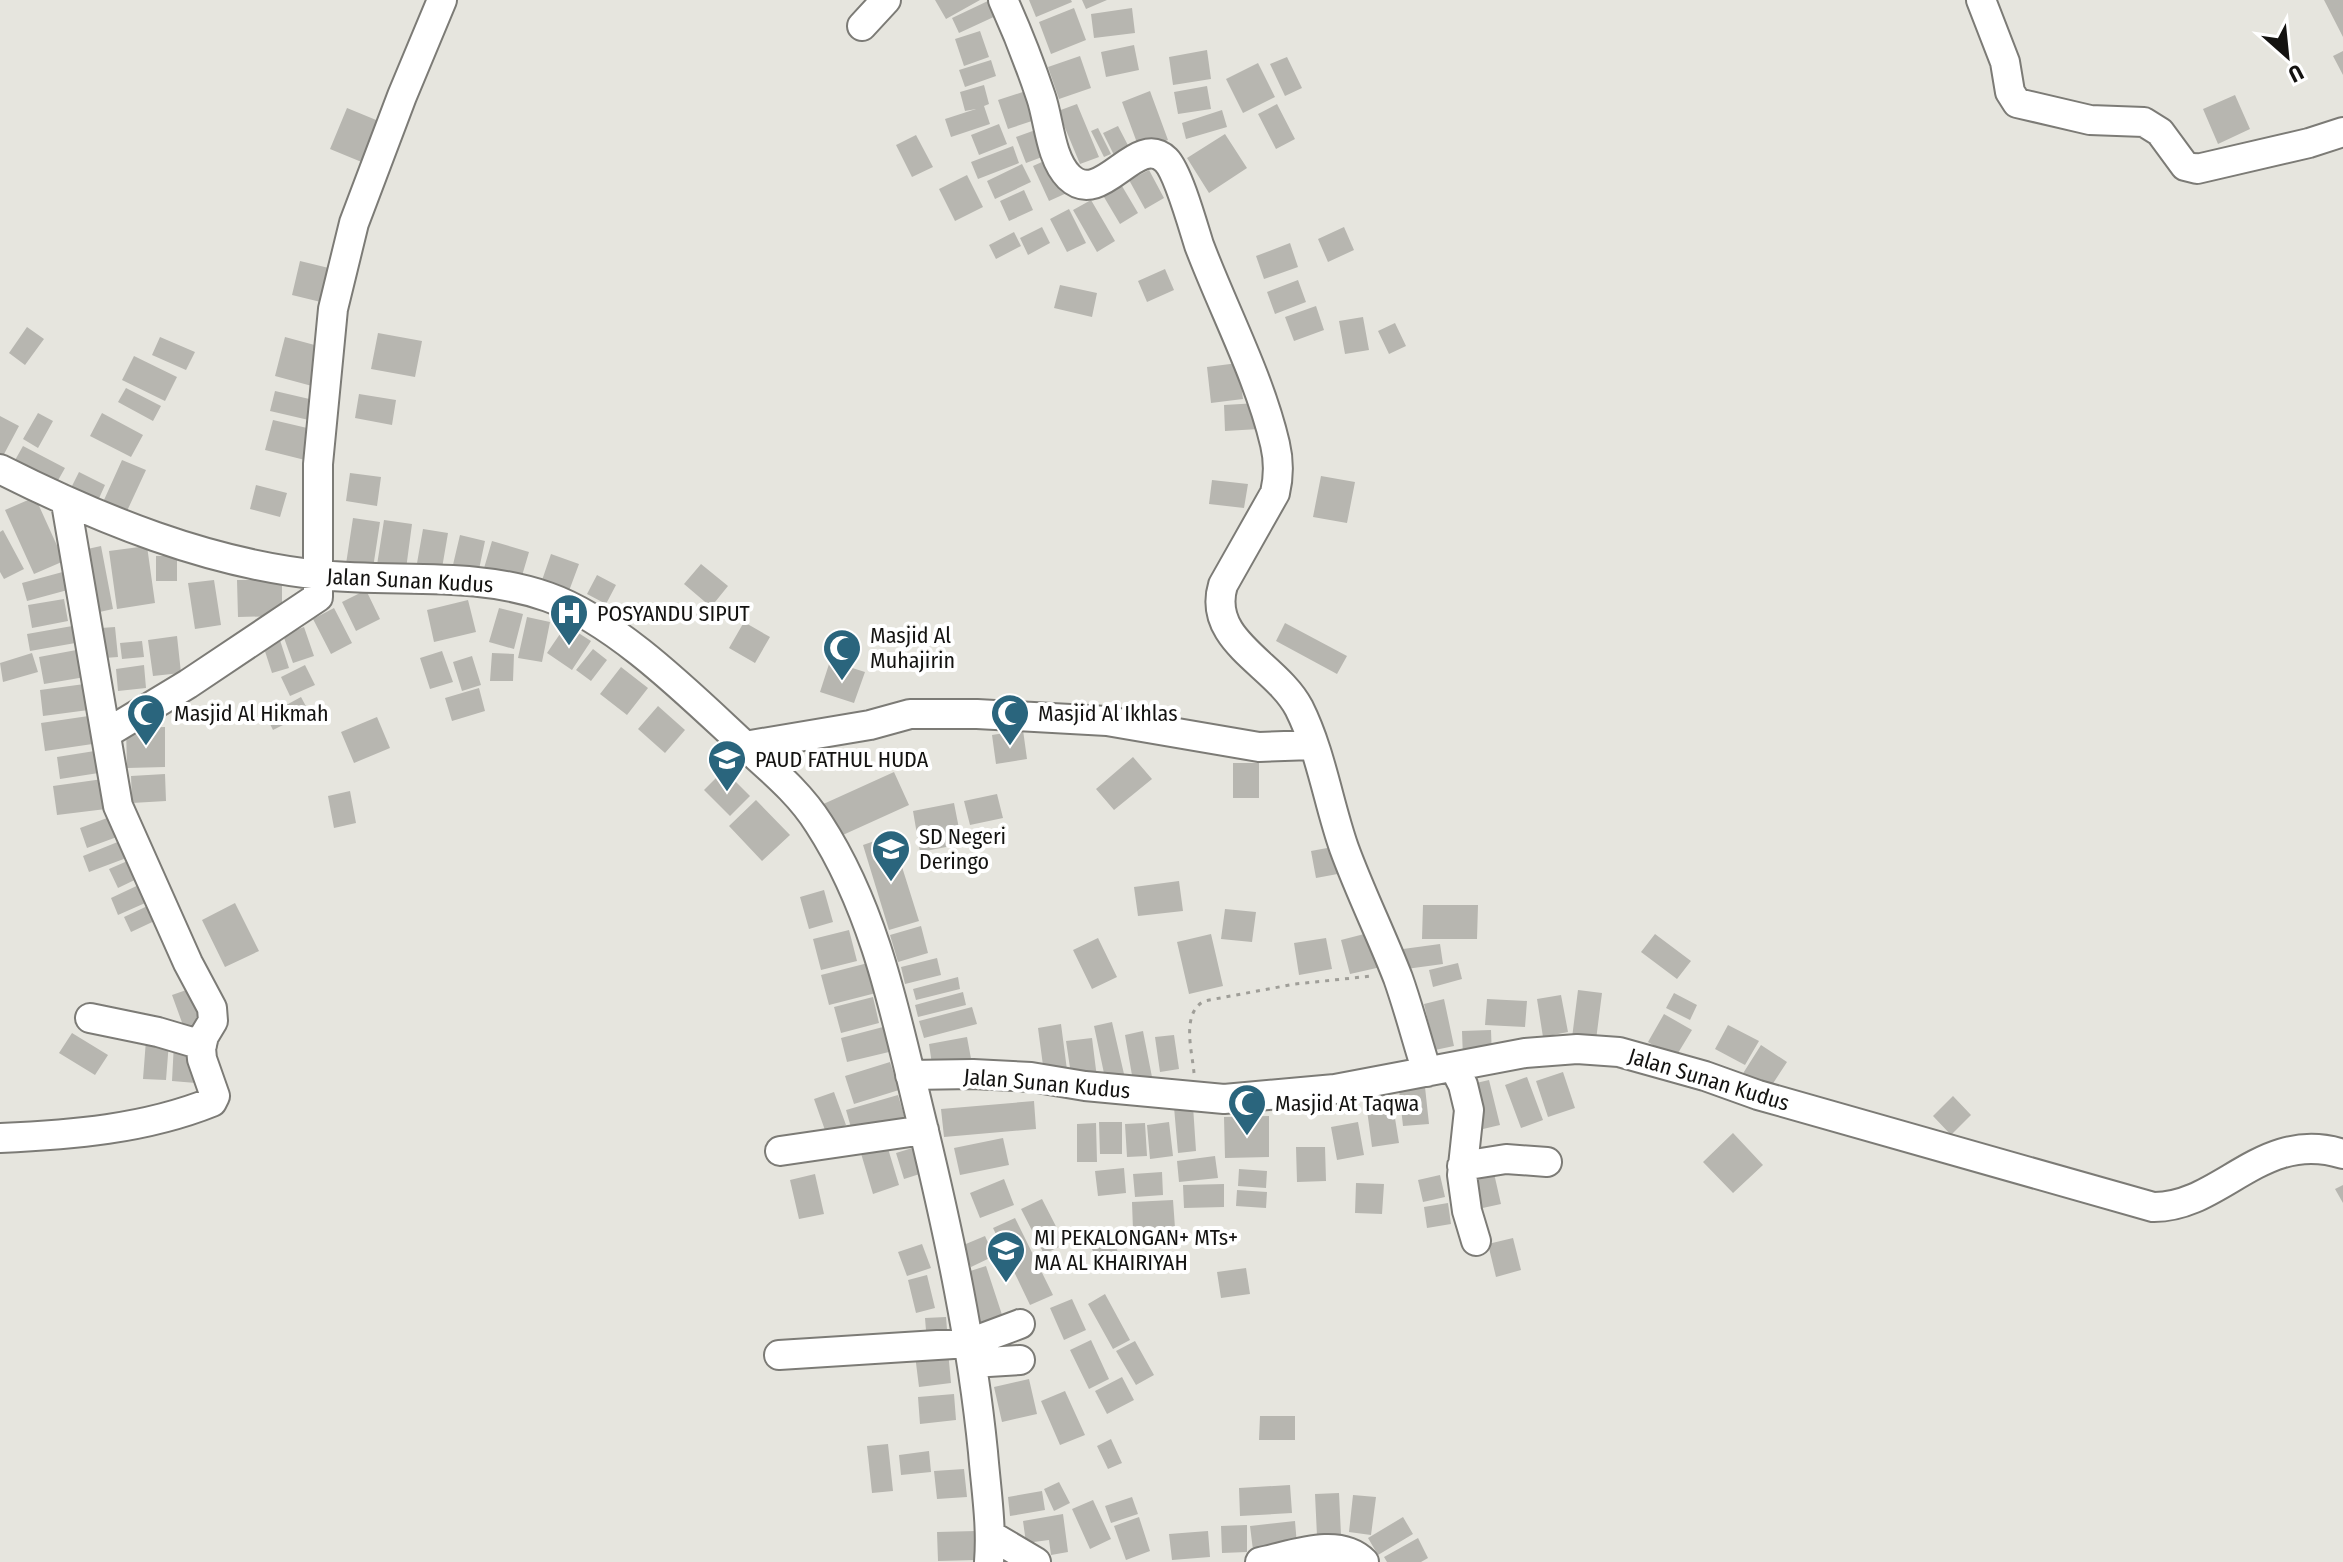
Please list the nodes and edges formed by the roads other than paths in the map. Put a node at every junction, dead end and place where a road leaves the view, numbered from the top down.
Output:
1 (442, 0) edge
2 (886, 0) edge
3 (1003, 0) edge
4 (1981, 0) edge
5 (862, 26) dead end
6 (2343, 132) edge
7 (0, 469) edge
8 (66, 503) junction
9 (318, 575) junction
10 (107, 733) junction
11 (1313, 745) junction
12 (745, 746) junction
13 (90, 1018) dead end
14 (202, 1045) junction
15 (1441, 1070) junction
16 (910, 1075) junction
17 (924, 1130) junction
18 (0, 1138) edge
19 (780, 1151) dead end
20 (2343, 1154) edge
21 (1547, 1162) dead end
22 (1462, 1166) junction
23 (1476, 1241) dead end
24 (1020, 1324) dead end
25 (970, 1353) junction
26 (779, 1355) dead end
27 (1020, 1360) dead end
28 (990, 1549) edge
29 (1036, 1562) edge
30 (1260, 1562) edge
31 (1364, 1562) edge

1 - 9 street
2 - 5 street
3 - 11 street
4 - 6 street
7 - 8 street, Jalan Sunan Kudus
8 - 9 street, Jalan Sunan Kudus
8 - 10 street
9 - 10 street
9 - 12 street, Jalan Sunan Kudus
10 - 14 street
11 - 12 street
11 - 15 street
12 - 16 street, Jalan Sunan Kudus
13 - 14 street
14 - 18 street
15 - 16 street, Jalan Sunan Kudus
15 - 20 street, Jalan Sunan Kudus
15 - 22 street
16 - 17 street, Jalan Sunan Kudus
17 - 19 street
17 - 25 street, Jalan Sunan Kudus
21 - 22 street
22 - 23 street
24 - 25 street
25 - 26 street
25 - 27 street
25 - 28 street, Jalan Sunan Kudus
28 - 29 street
30 - 31 street

